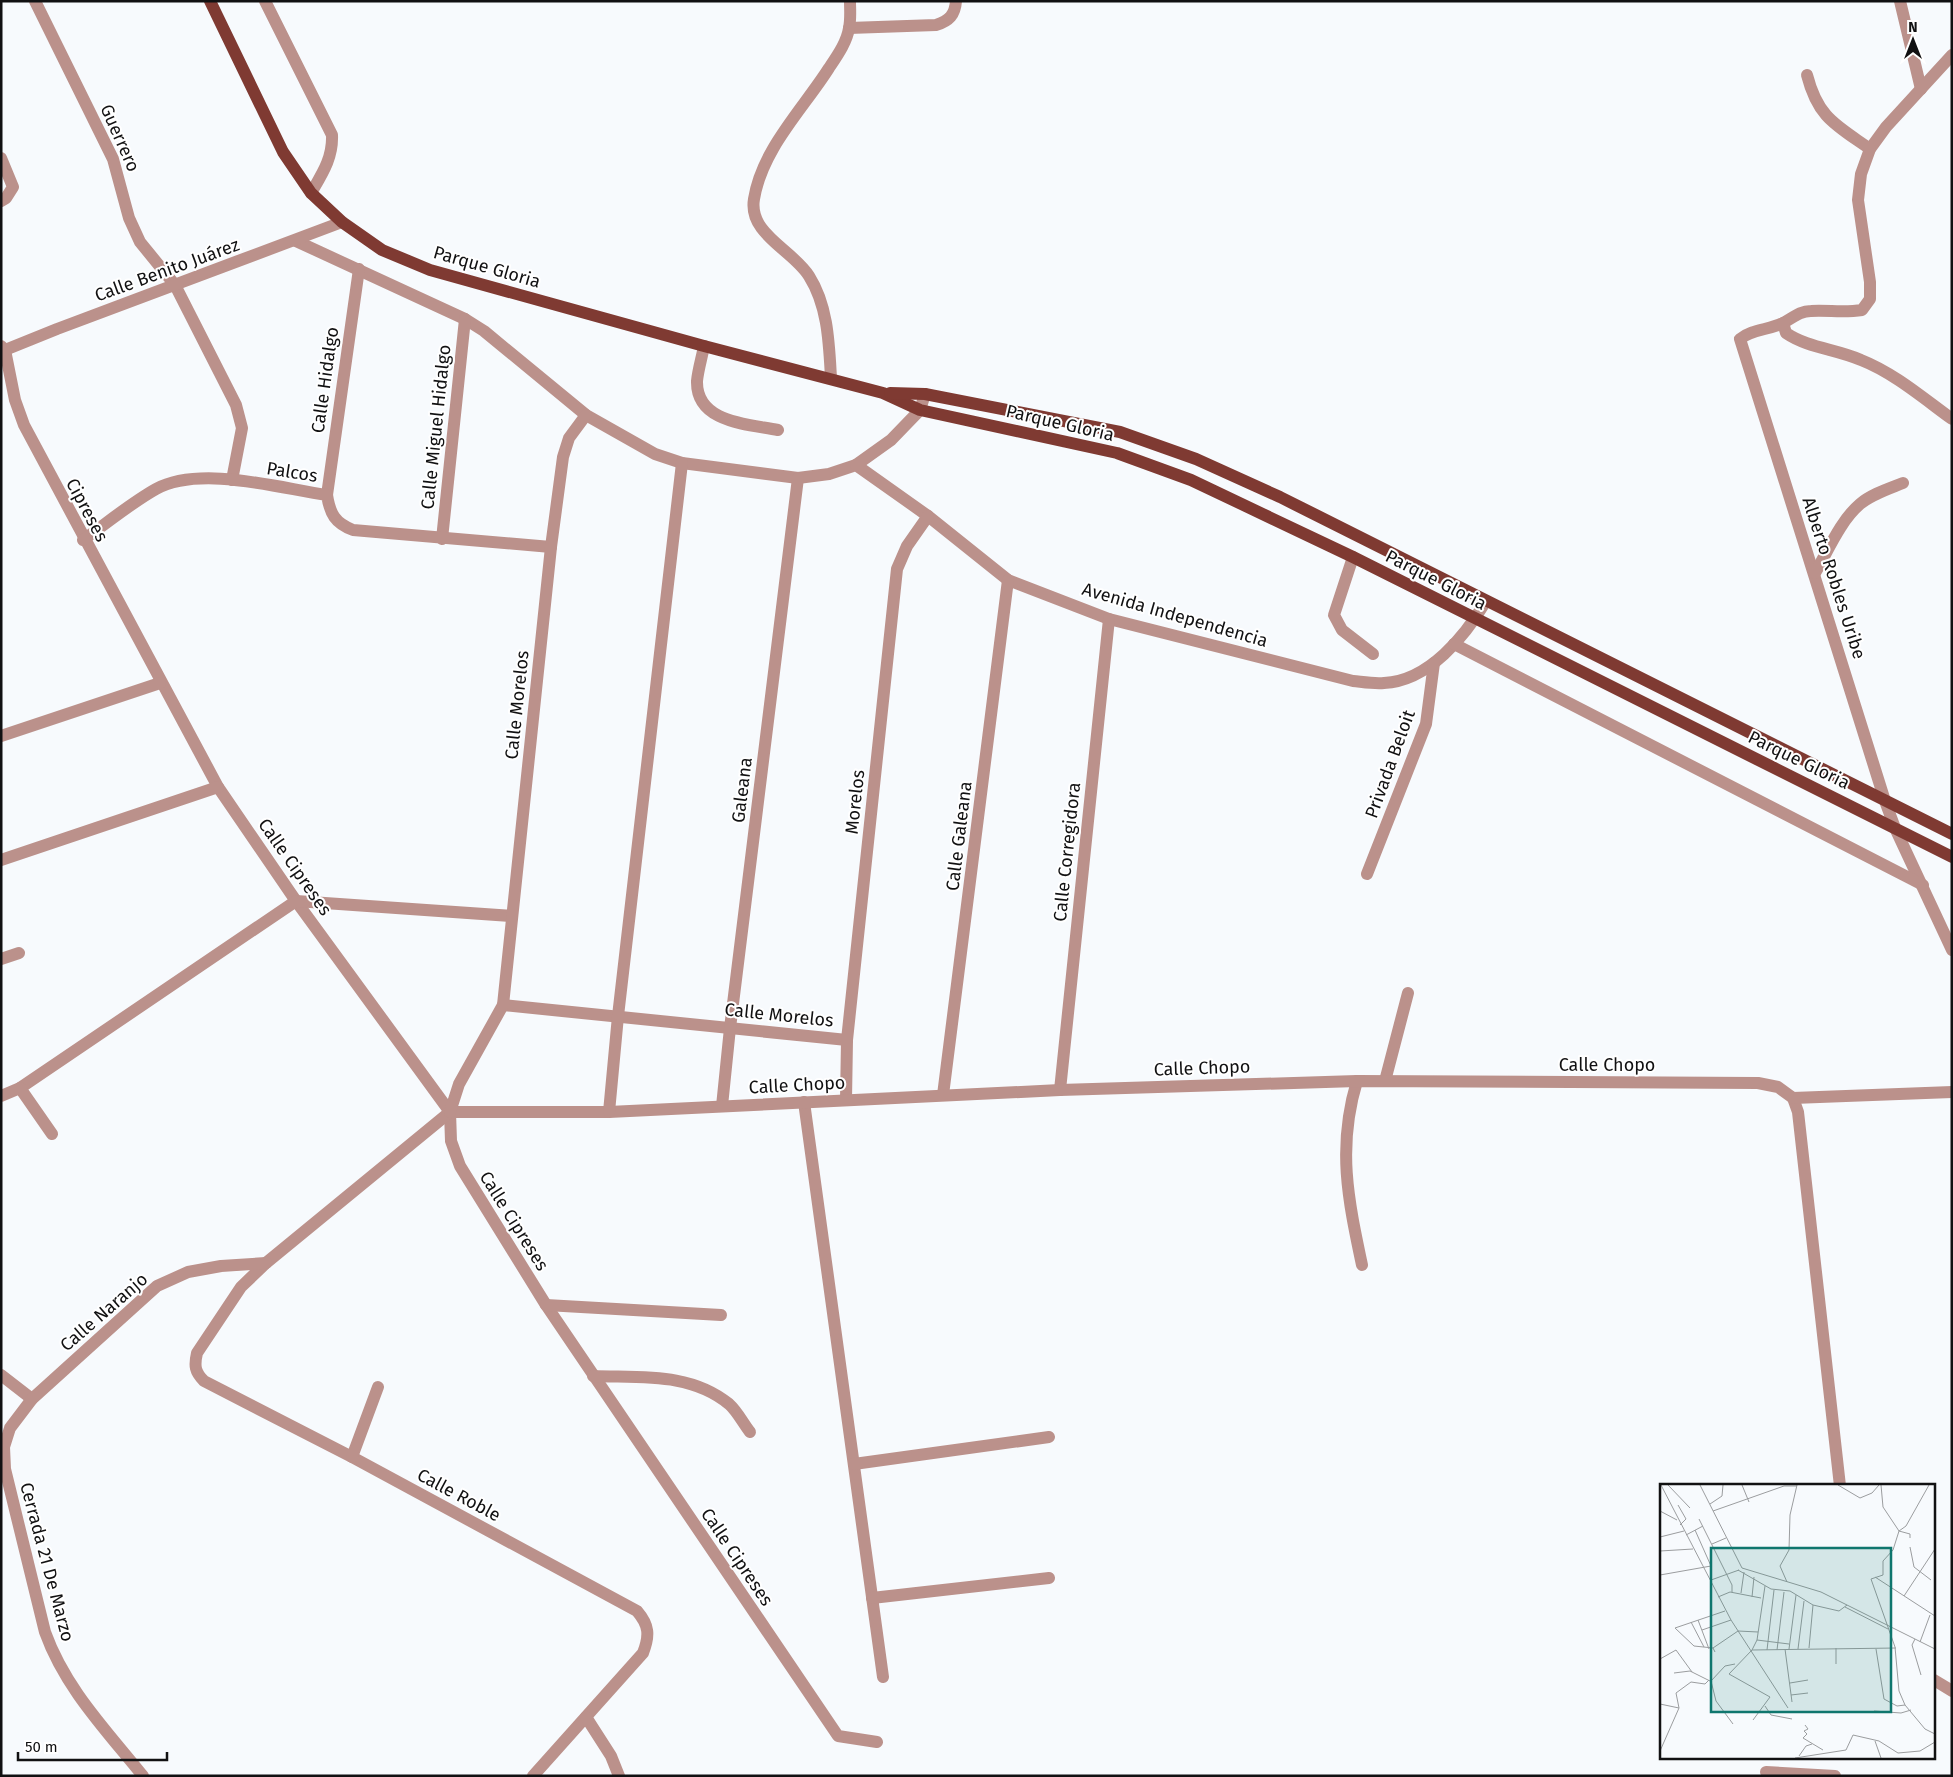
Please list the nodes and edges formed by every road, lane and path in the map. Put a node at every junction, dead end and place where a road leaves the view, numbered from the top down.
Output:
1 (35, 1) edge
2 (210, 1) edge
3 (265, 1) edge
4 (850, 1) edge
5 (956, 1) edge
6 (1900, 1) edge
7 (849, 28) junction
8 (1952, 55) edge
9 (1807, 75) dead end
10 (1921, 89) junction
11 (1870, 149) junction
12 (1, 158) edge
13 (311, 194) junction
14 (1, 201) edge
15 (342, 222) junction
16 (296, 241) junction
17 (359, 269) junction
18 (175, 285) junction
19 (464, 319) junction
20 (1783, 323) junction
21 (704, 346) junction
22 (3, 348) edge
23 (831, 378) junction
24 (883, 393) junction
25 (924, 394) junction
26 (920, 410) junction
27 (586, 415) junction
28 (1952, 418) edge
29 (778, 430) dead end
30 (682, 463) junction
31 (856, 465) junction
32 (798, 478) junction
33 (232, 480) junction
34 (1903, 483) dead end
35 (326, 495) junction
36 (928, 516) junction
37 (442, 538) junction
38 (83, 540) junction
39 (551, 547) junction
40 (1353, 557) junction
41 (1815, 573) junction
42 (1008, 580) junction
43 (1486, 600) junction
44 (1109, 619) junction
45 (1475, 619) junction
46 (1454, 644) junction
47 (1373, 654) dead end
48 (1434, 663) junction
49 (160, 683) junction
50 (1, 736) edge
51 (218, 787) junction
52 (1886, 801) junction
53 (1896, 828) junction
54 (1952, 834) edge
55 (1952, 857) edge
56 (1, 860) edge
57 (1367, 874) dead end
58 (1923, 885) junction
59 (296, 901) junction
60 (512, 916) junction
61 (1952, 950) edge
62 (19, 954) dead end
63 (1, 959) edge
64 (1408, 993) dead end
65 (503, 1005) junction
66 (618, 1016) junction
67 (730, 1028) junction
68 (847, 1040) junction
69 (1357, 1081) junction
70 (1385, 1081) junction
71 (20, 1088) junction
72 (1060, 1090) junction
73 (1952, 1092) edge
74 (943, 1095) junction
75 (1, 1096) edge
76 (1793, 1098) junction
77 (846, 1100) junction
78 (804, 1102) junction
79 (722, 1106) junction
80 (450, 1112) junction
81 (609, 1112) junction
82 (52, 1134) dead end
83 (266, 1263) junction
84 (1362, 1265) dead end
85 (546, 1306) junction
86 (721, 1315) dead end
87 (1, 1375) edge
88 (593, 1376) junction
89 (378, 1387) dead end
90 (32, 1399) junction
91 (750, 1432) dead end
92 (1050, 1437) dead end
93 (3, 1446) edge
94 (352, 1458) junction
95 (854, 1464) junction
96 (1840, 1484) edge
97 (1049, 1578) dead end
98 (872, 1598) junction
99 (883, 1677) dead end
100 (1936, 1681) edge
101 (1952, 1691) edge
102 (586, 1717) junction
103 (877, 1742) dead end
104 (1766, 1772) dead end
105 (143, 1776) edge
106 (533, 1776) edge
107 (619, 1776) edge
108 (1835, 1776) edge

1 - 18 street, Guerrero
2 - 13 main road, Parque Gloria
3 - 13 street
4 - 7 street
5 - 7 street
6 - 10 street
7 - 23 street
8 - 10 street
9 - 11 street
10 - 11 street
11 - 20 street
12 - 14 street
13 - 15 main road, Parque Gloria
15 - 16 street, Calle Benito Juárez
15 - 21 main road, Parque Gloria
16 - 17 street
16 - 18 street, Calle Benito Juárez
17 - 19 street
17 - 35 street, Calle Hidalgo
18 - 22 street, Calle Benito Juárez
18 - 33 street, Guerrero
19 - 27 street
19 - 37 street, Calle Miguel Hidalgo
20 - 28 street
20 - 41 street, Alberto Robles Uribe
21 - 23 main road, Parque Gloria
21 - 29 street
22 - 38 street, Cipreses
23 - 24 main road, Parque Gloria
24 - 25 main road, Parque Gloria
24 - 26 main road, Parque Gloria
25 - 26 street
25 - 43 main road, Parque Gloria
26 - 31 street
26 - 40 main road, Parque Gloria
27 - 30 street
27 - 39 street, Calle Morelos
30 - 32 street
30 - 66 street
31 - 32 street
31 - 36 street, Avenida Independencia
32 - 67 street, Galeana
33 - 35 street, Palcos
33 - 38 street, Palcos
34 - 41 street
35 - 37 street, Palcos
36 - 42 street, Avenida Independencia
36 - 68 street, Morelos
37 - 39 street, Palcos
38 - 49 street, Cipreses
39 - 60 street, Calle Morelos
40 - 45 main road, Parque Gloria
40 - 47 street
41 - 52 street, Alberto Robles Uribe
42 - 44 street, Avenida Independencia
42 - 74 street, Calle Galeana
43 - 45 street, Avenida Independencia
43 - 52 main road, Parque Gloria
44 - 48 street, Avenida Independencia
44 - 72 street, Calle Corregidora
45 - 46 street, Avenida Independencia
45 - 53 main road, Parque Gloria
46 - 48 street, Avenida Independencia
46 - 58 street
48 - 57 street, Privada Beloit
49 - 50 street
49 - 51 street, Calle Cipreses
51 - 56 street
51 - 59 street, Calle Cipreses
52 - 53 street, Alberto Robles Uribe
52 - 54 main road, Parque Gloria
53 - 55 main road, Parque Gloria
53 - 58 street, Alberto Robles Uribe
58 - 61 street, Alberto Robles Uribe
59 - 60 street
59 - 71 street
59 - 80 street, Calle Cipreses
60 - 65 street, Calle Morelos
62 - 63 street
64 - 70 street
65 - 66 street, Calle Morelos
65 - 80 street, Calle Morelos
66 - 67 street, Calle Morelos
66 - 81 street
67 - 68 street, Calle Morelos
67 - 79 street, Galeana
68 - 77 street, Morelos
69 - 70 street, Calle Chopo
69 - 72 street, Calle Chopo
69 - 84 street
70 - 76 street, Calle Chopo
71 - 75 street
71 - 82 street
72 - 74 street, Calle Chopo
73 - 76 street
74 - 77 street, Calle Chopo
76 - 96 street
77 - 78 street, Calle Chopo
78 - 79 street, Calle Chopo
78 - 95 street
79 - 81 street, Calle Chopo
80 - 81 street, Calle Chopo
80 - 83 street
80 - 85 street, Calle Cipreses
83 - 90 street, Calle Naranjo
83 - 94 street, Calle Roble
85 - 86 street
85 - 88 street, Calle Cipreses
87 - 90 street
88 - 91 street
88 - 103 street, Calle Cipreses
89 - 94 street
90 - 93 street, Calle Naranjo
92 - 95 street
93 - 105 street, Cerrada 21 De Marzo
94 - 102 street, Calle Roble
95 - 98 street
97 - 98 street
98 - 99 street
100 - 101 street
102 - 106 street, Calle Roble
102 - 107 street
104 - 108 street

